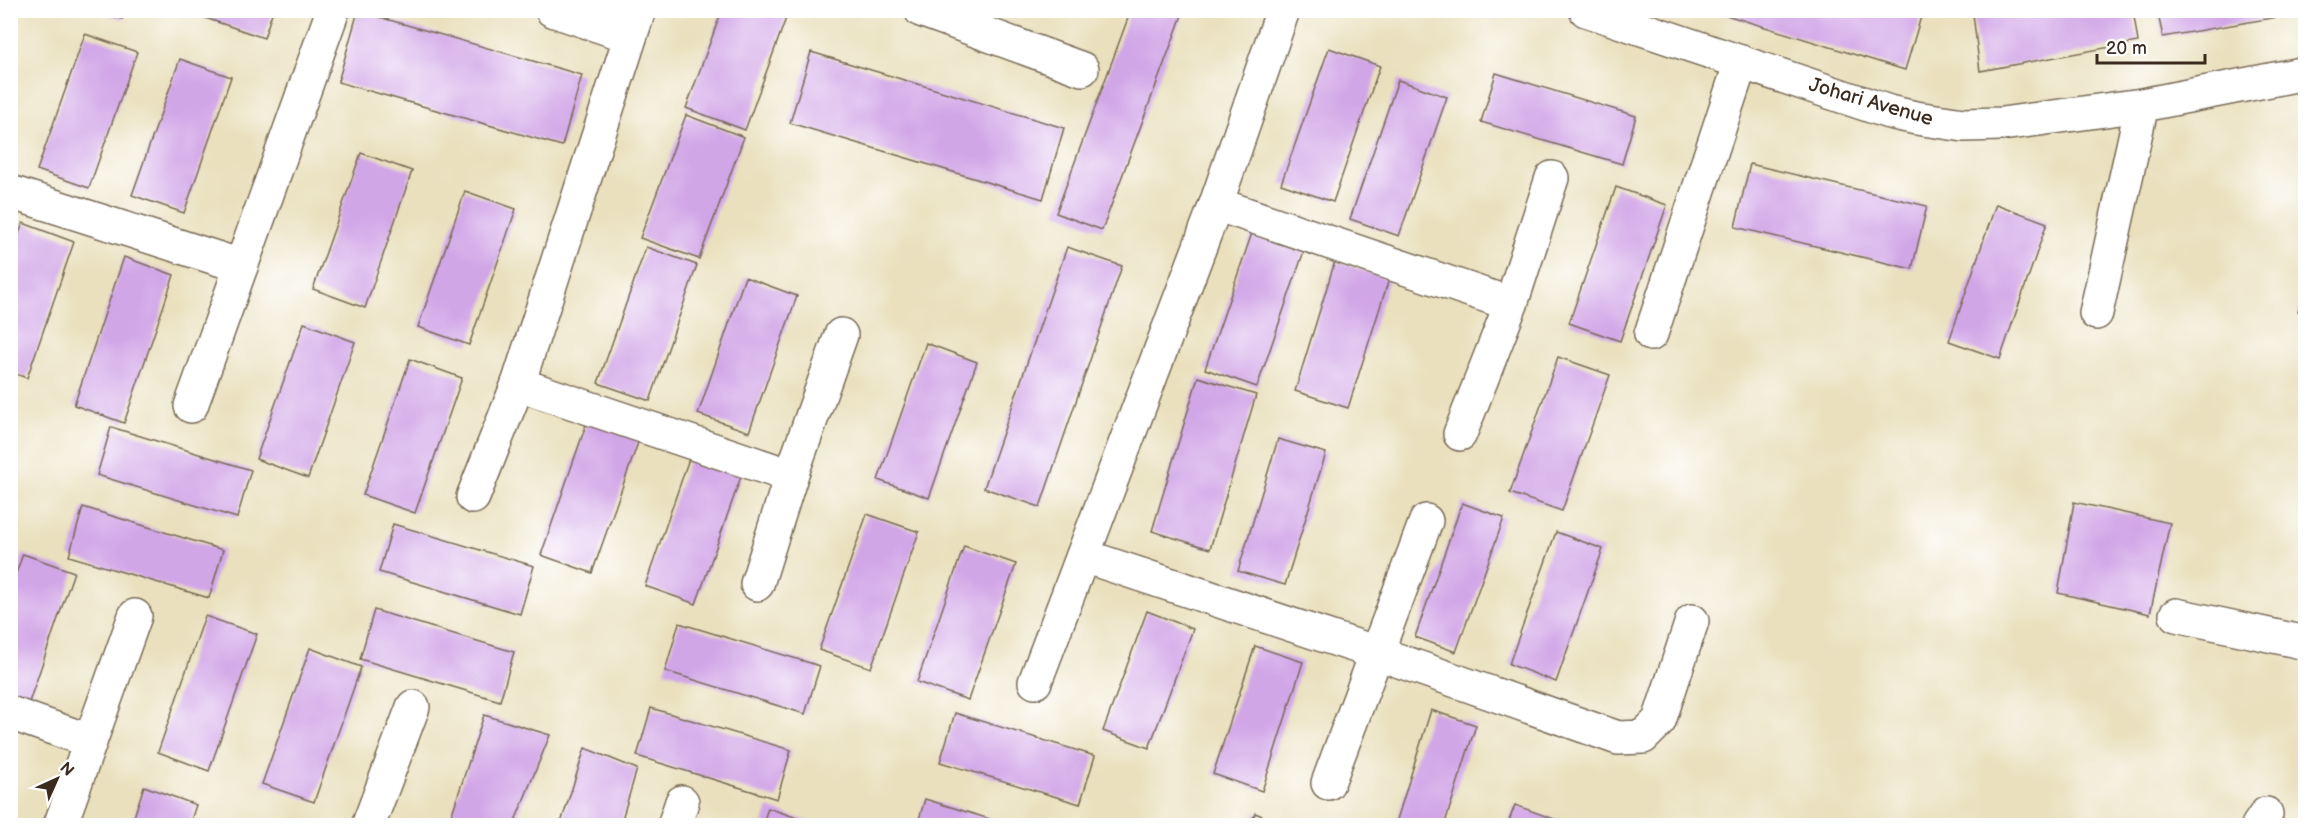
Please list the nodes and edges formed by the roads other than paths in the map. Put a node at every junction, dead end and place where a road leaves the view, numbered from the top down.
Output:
1 (333, 10) edge
2 (552, 10) edge
3 (921, 10) edge
4 (1283, 10) edge
5 (1587, 10) edge
6 (634, 23) edge
7 (1741, 62) junction
8 (1082, 69) dead end
9 (2306, 73) edge
10 (2142, 105) junction
11 (1552, 178) dead end
12 (10, 192) edge
13 (1216, 204) junction
14 (241, 266) junction
15 (1511, 304) junction
16 (2096, 313) dead end
17 (1651, 334) dead end
18 (841, 335) dead end
19 (518, 384) junction
20 (191, 406) dead end
21 (1460, 434) dead end
22 (791, 476) junction
23 (473, 497) dead end
24 (1426, 521) dead end
25 (1084, 556) junction
26 (757, 584) dead end
27 (2176, 615) dead end
28 (135, 616) dead end
29 (1692, 621) dead end
30 (2306, 643) edge
31 (1377, 653) junction
32 (1035, 682) dead end
33 (413, 707) dead end
34 (10, 713) edge
35 (90, 741) junction
36 (1328, 783) dead end
37 (60, 825) edge
38 (368, 825) edge

1 - 14 street
2 - 6 street
3 - 8 street
4 - 13 street
5 - 7 street, Johari Avenue
6 - 19 street
7 - 10 street, Johari Avenue
7 - 17 street
9 - 10 street, Johari Avenue
10 - 16 street
11 - 15 street
12 - 14 street
13 - 15 street
13 - 25 street
14 - 20 street
15 - 21 street
18 - 22 street
19 - 22 street
19 - 23 street
22 - 26 street
24 - 31 street
25 - 31 street
25 - 32 street
27 - 30 street
28 - 35 street
29 - 31 street
31 - 36 street
33 - 38 street
34 - 35 street
35 - 37 street

